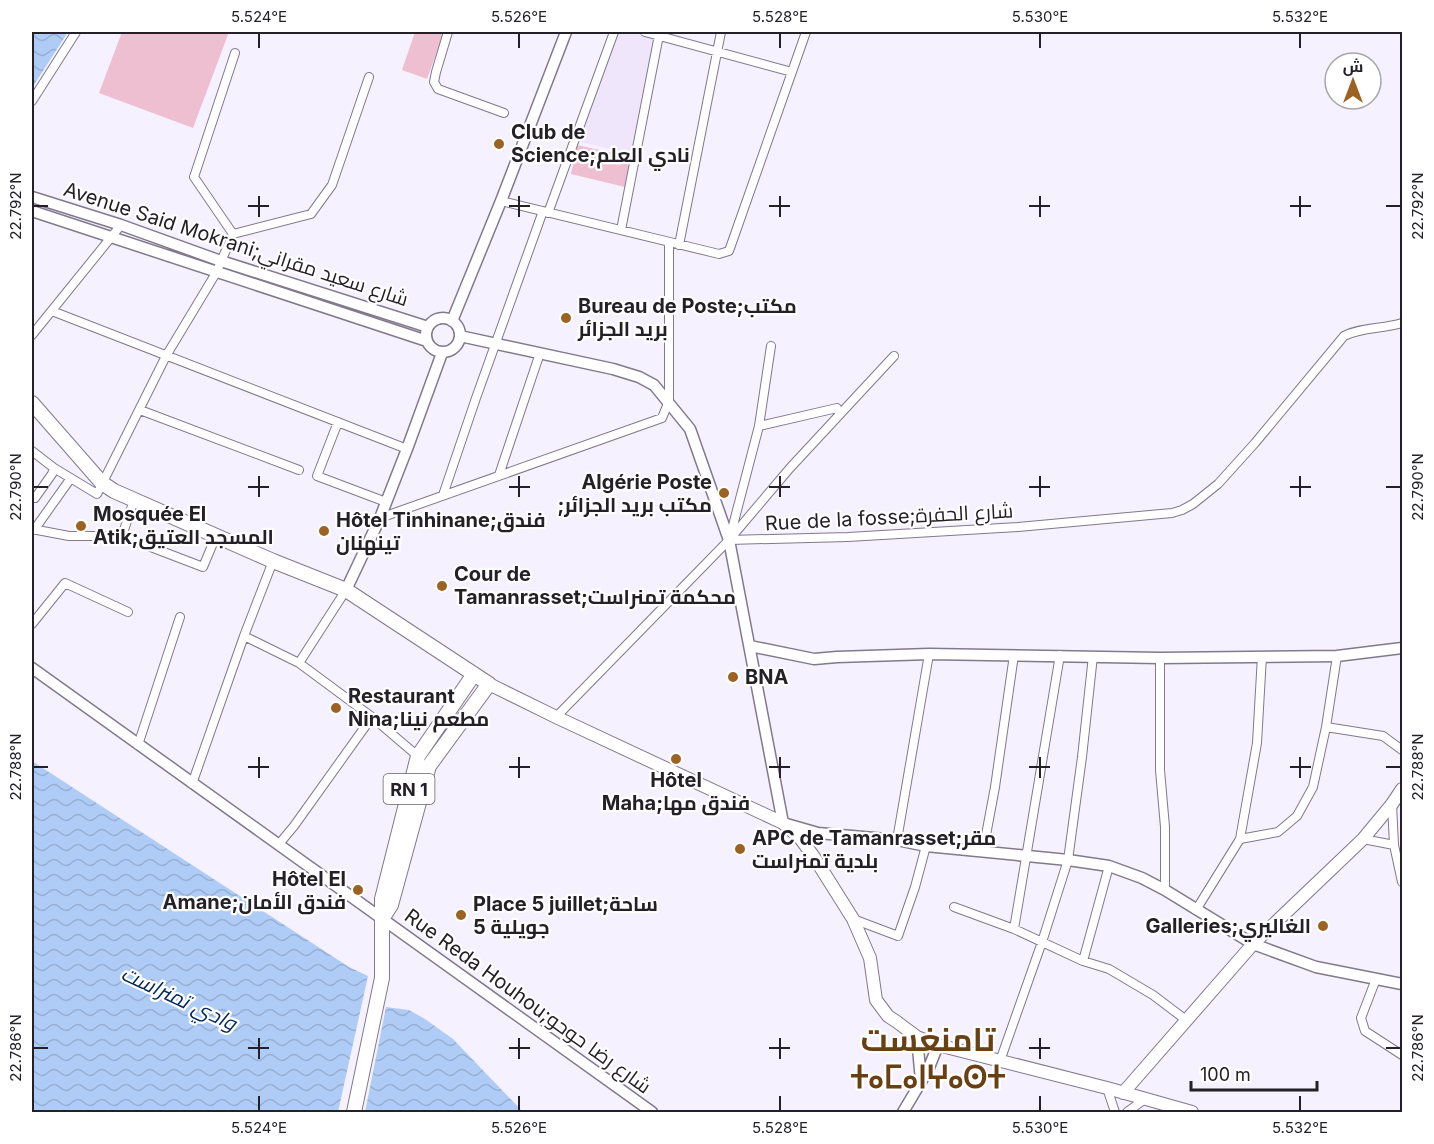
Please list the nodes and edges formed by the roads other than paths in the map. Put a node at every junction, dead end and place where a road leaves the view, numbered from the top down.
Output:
1 (76, 32) edge
2 (448, 32) edge
3 (566, 32) edge
4 (614, 32) edge
5 (645, 32) edge
6 (721, 32) edge
7 (806, 32) edge
8 (659, 35) junction
9 (717, 51) junction
10 (235, 53) dead end
11 (792, 72) junction
12 (369, 77) dead end
13 (32, 101) edge
14 (504, 113) dead end
15 (32, 196) edge
16 (501, 201) junction
17 (32, 211) edge
18 (545, 212) junction
19 (121, 225) junction
20 (621, 231) junction
21 (233, 234) junction
22 (111, 238) junction
23 (669, 242) junction
24 (680, 245) junction
25 (221, 261) junction
26 (216, 273) junction
27 (52, 311) junction
28 (452, 321) junction
29 (1402, 323) edge
30 (428, 327) junction
31 (32, 336) edge
32 (460, 336) junction
33 (427, 341) junction
34 (495, 344) junction
35 (771, 346) dead end
36 (442, 353) junction
37 (540, 353) junction
38 (166, 356) junction
39 (894, 356) dead end
40 (669, 401) junction
41 (32, 403) edge
42 (140, 410) junction
43 (840, 414) junction
44 (338, 422) junction
45 (759, 426) junction
46 (407, 449) junction
47 (32, 451) edge
48 (54, 468) junction
49 (299, 471) dead end
50 (499, 475) junction
51 (70, 478) junction
52 (102, 483) junction
53 (443, 495) junction
54 (32, 497) edge
55 (134, 500) junction
56 (386, 502) junction
57 (380, 518) junction
58 (33, 530) edge
59 (122, 536) junction
60 (216, 536) junction
61 (729, 540) junction
62 (273, 561) junction
63 (346, 590) junction
64 (128, 612) dead end
65 (180, 617) dead end
66 (32, 624) edge
67 (244, 636) junction
68 (750, 646) junction
69 (1402, 648) edge
70 (929, 654) junction
71 (1014, 655) junction
72 (1060, 655) junction
73 (1094, 656) junction
74 (1262, 656) junction
75 (1337, 656) junction
76 (1160, 658) junction
77 (299, 663) junction
78 (32, 668) edge
79 (474, 674) junction
80 (489, 684) junction
81 (372, 717) junction
82 (556, 717) junction
83 (1326, 727) junction
84 (138, 745) junction
85 (1402, 750) edge
86 (418, 756) junction
87 (429, 766) junction
88 (192, 784) junction
89 (1402, 789) edge
90 (1392, 804) junction
91 (783, 823) junction
92 (818, 833) junction
93 (1240, 839) junction
94 (1363, 839) junction
95 (897, 840) junction
96 (279, 844) junction
97 (1394, 845) junction
98 (927, 846) junction
99 (983, 851) junction
100 (1026, 856) junction
101 (814, 857) junction
102 (1068, 860) junction
103 (1109, 866) junction
104 (1402, 882) edge
105 (1165, 890) junction
106 (954, 907) dead end
107 (1196, 910) junction
108 (382, 919) junction
109 (853, 919) junction
110 (1014, 929) junction
111 (1042, 942) junction
112 (1253, 944) junction
113 (1083, 961) junction
114 (1376, 979) junction
115 (1402, 984) edge
116 (1186, 1020) junction
117 (917, 1037) junction
118 (938, 1045) junction
119 (1402, 1055) edge
120 (1000, 1060) junction
121 (921, 1081) junction
122 (1107, 1088) junction
123 (1123, 1093) junction
124 (1145, 1099) junction
125 (354, 1113) edge
126 (652, 1113) edge
127 (903, 1113) edge
128 (1115, 1113) edge
129 (1127, 1113) edge
130 (1192, 1113) edge

1 - 13 street
2 - 14 street
3 - 16 street
4 - 18 street
5 - 8 street
6 - 9 street
7 - 11 street
8 - 9 street
8 - 20 street
9 - 11 street
9 - 24 street
10 - 21 street
11 - 24 street
12 - 21 street
15 - 19 street, Avenue Said Mokrani;شارع سعيد مقراني
16 - 18 street
16 - 28 street
17 - 22 street, Avenue Said Mokrani;شارع سعيد مقراني
18 - 20 street
18 - 34 street
19 - 22 street
19 - 25 street, Avenue Said Mokrani;شارع سعيد مقراني
20 - 23 street
21 - 25 street
22 - 26 street, Avenue Said Mokrani;شارع سعيد مقراني
22 - 27 street
23 - 24 street
23 - 40 street
25 - 26 street
25 - 30 street, Avenue Said Mokrani;شارع سعيد مقراني
26 - 33 street, Avenue Said Mokrani;شارع سعيد مقراني
26 - 38 street
27 - 31 street
27 - 38 street
28 - 30 street
28 - 32 street
29 - 61 street, Rue de la fosse;شارع الحفرة
30 - 33 street
32 - 34 street
32 - 36 street
33 - 36 street
34 - 37 street
34 - 53 street
35 - 45 street
36 - 46 street
37 - 40 street
37 - 50 street
38 - 42 street
38 - 44 street
39 - 43 street
40 - 50 street
40 - 61 street
41 - 52 main road
42 - 49 street
42 - 52 street
43 - 45 street
43 - 61 street
44 - 46 street
44 - 56 street
45 - 61 street
46 - 56 street
47 - 48 street
48 - 51 street
48 - 54 street
50 - 53 street
51 - 52 street
51 - 58 street
52 - 55 main road
53 - 57 street
55 - 59 street
55 - 60 main road
56 - 57 street
57 - 63 street
58 - 59 street
59 - 60 street
60 - 62 main road
61 - 68 street
61 - 82 street
62 - 63 main road
62 - 67 street
63 - 77 street
63 - 79 main road
64 - 66 street
65 - 84 street
67 - 77 street
67 - 88 street
68 - 70 street
68 - 91 street
69 - 75 street
70 - 71 street
70 - 95 street
71 - 72 street
71 - 99 street
72 - 73 street
72 - 100 street
73 - 76 street
73 - 102 street
74 - 75 street
74 - 76 street
74 - 93 street
75 - 83 street
76 - 105 street
77 - 81 street
78 - 84 street, Rue Reda Houhou;شارع رضا حوحو
79 - 80 main road
79 - 86 main road, RN 1
80 - 82 main road
80 - 87 main road, RN 1
81 - 86 street
81 - 96 street
82 - 91 main road
83 - 85 street
83 - 93 street
84 - 88 street, Rue Reda Houhou;شارع رضا حوحو
86 - 87 street
86 - 108 main road, RN 1
87 - 108 main road, RN 1
88 - 96 street, Rue Reda Houhou;شارع رضا حوحو
89 - 90 main road
90 - 94 main road
90 - 97 street
91 - 92 street
91 - 101 main road
92 - 95 street
92 - 101 street
93 - 107 street
94 - 97 street
94 - 112 main road
95 - 98 street
96 - 108 street, Rue Reda Houhou;شارع رضا حوحو
97 - 104 street
98 - 99 street
98 - 109 street
99 - 100 street
100 - 102 street
100 - 110 street
101 - 109 main road
102 - 103 street
102 - 111 street
103 - 105 street
103 - 113 street
105 - 107 street
106 - 110 street
107 - 112 street
108 - 125 main road, RN 1
108 - 126 street, Rue Reda Houhou;شارع رضا حوحو
109 - 117 main road
110 - 111 street
111 - 113 street
111 - 120 street
112 - 114 street
112 - 116 main road
113 - 116 street
114 - 115 street
114 - 119 street
116 - 123 main road
117 - 118 main road
117 - 121 street
118 - 120 main road
118 - 121 street
120 - 122 main road
121 - 127 street
122 - 123 main road
122 - 128 street
123 - 124 main road
124 - 129 street
124 - 130 main road

